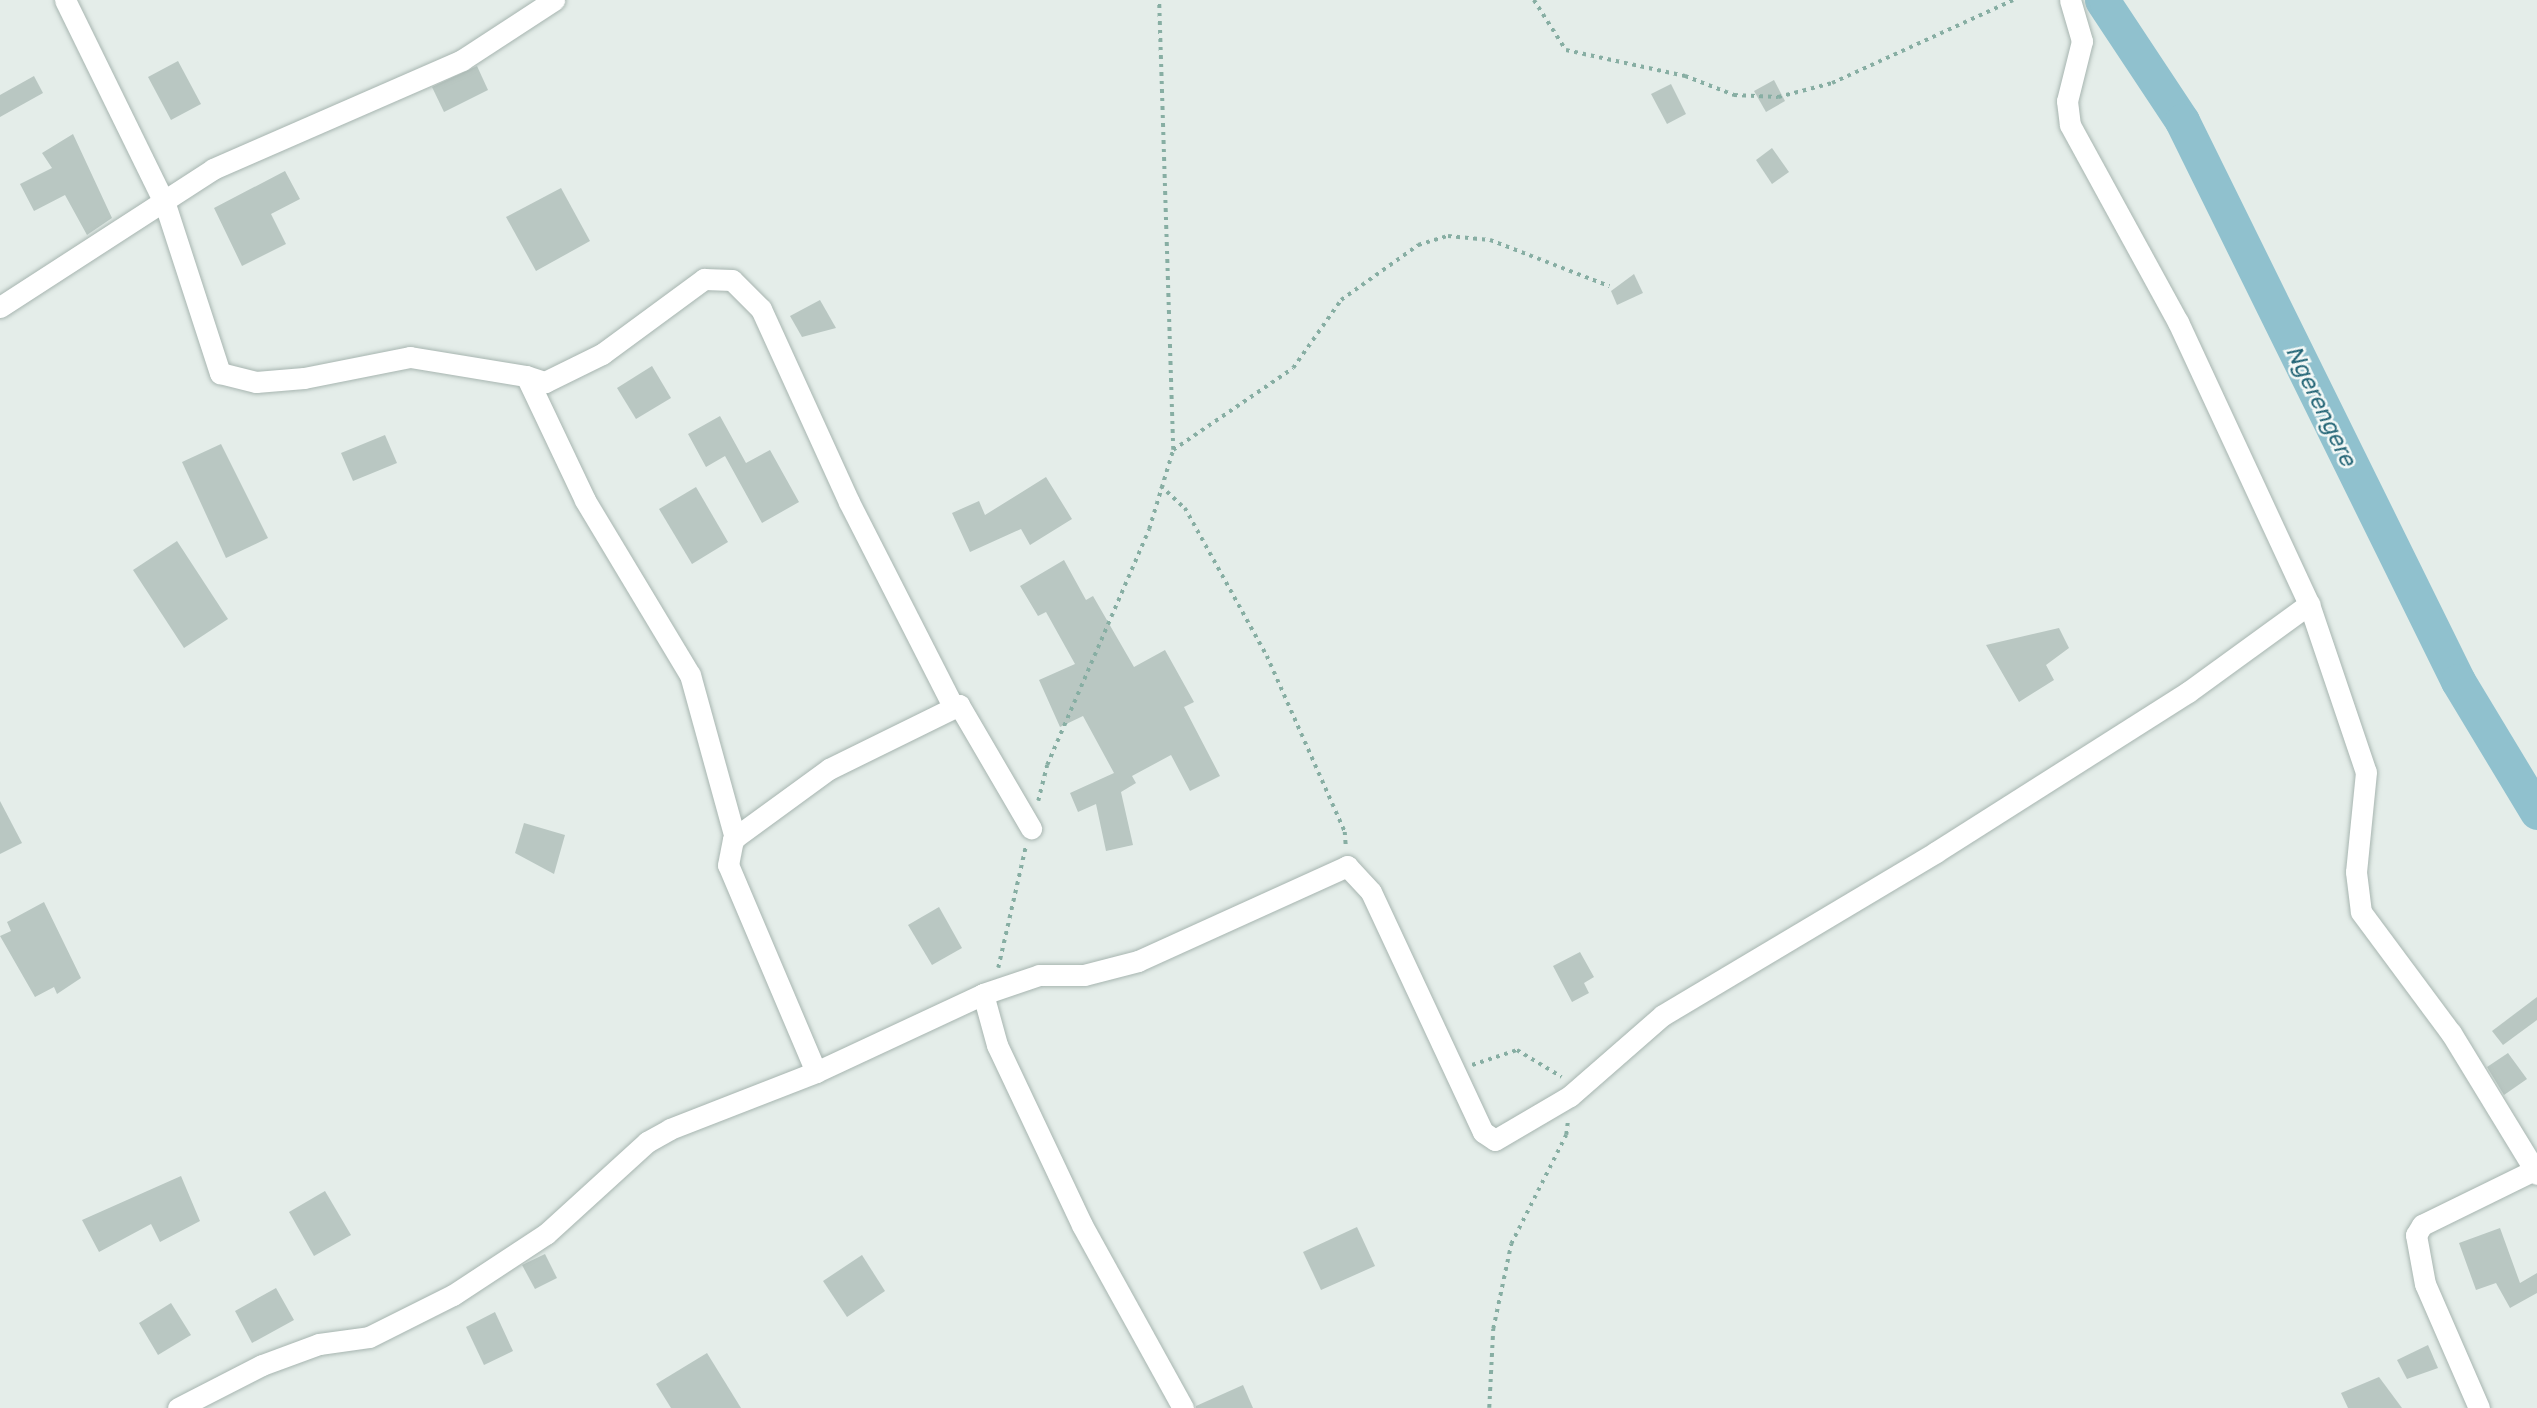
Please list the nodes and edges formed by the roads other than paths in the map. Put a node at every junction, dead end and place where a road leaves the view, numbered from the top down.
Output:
1 (65, 0) edge
2 (554, 0) edge
3 (2070, 0) edge
4 (165, 204) junction
5 (0, 307) edge
6 (526, 376) junction
7 (2309, 604) junction
8 (954, 708) junction
9 (1031, 828) road end
10 (735, 838) junction
11 (988, 992) junction
12 (816, 1072) junction
13 (2535, 1172) edge
14 (178, 1408) edge
15 (1183, 1408) edge
16 (2479, 1408) edge

1 - 4 street
2 - 4 street
3 - 7 street
4 - 5 street
4 - 6 street
6 - 8 street
6 - 10 street
7 - 11 street
7 - 13 street
8 - 9 street
8 - 10 street
10 - 12 street
11 - 12 street
11 - 15 street
12 - 14 street
13 - 16 street

